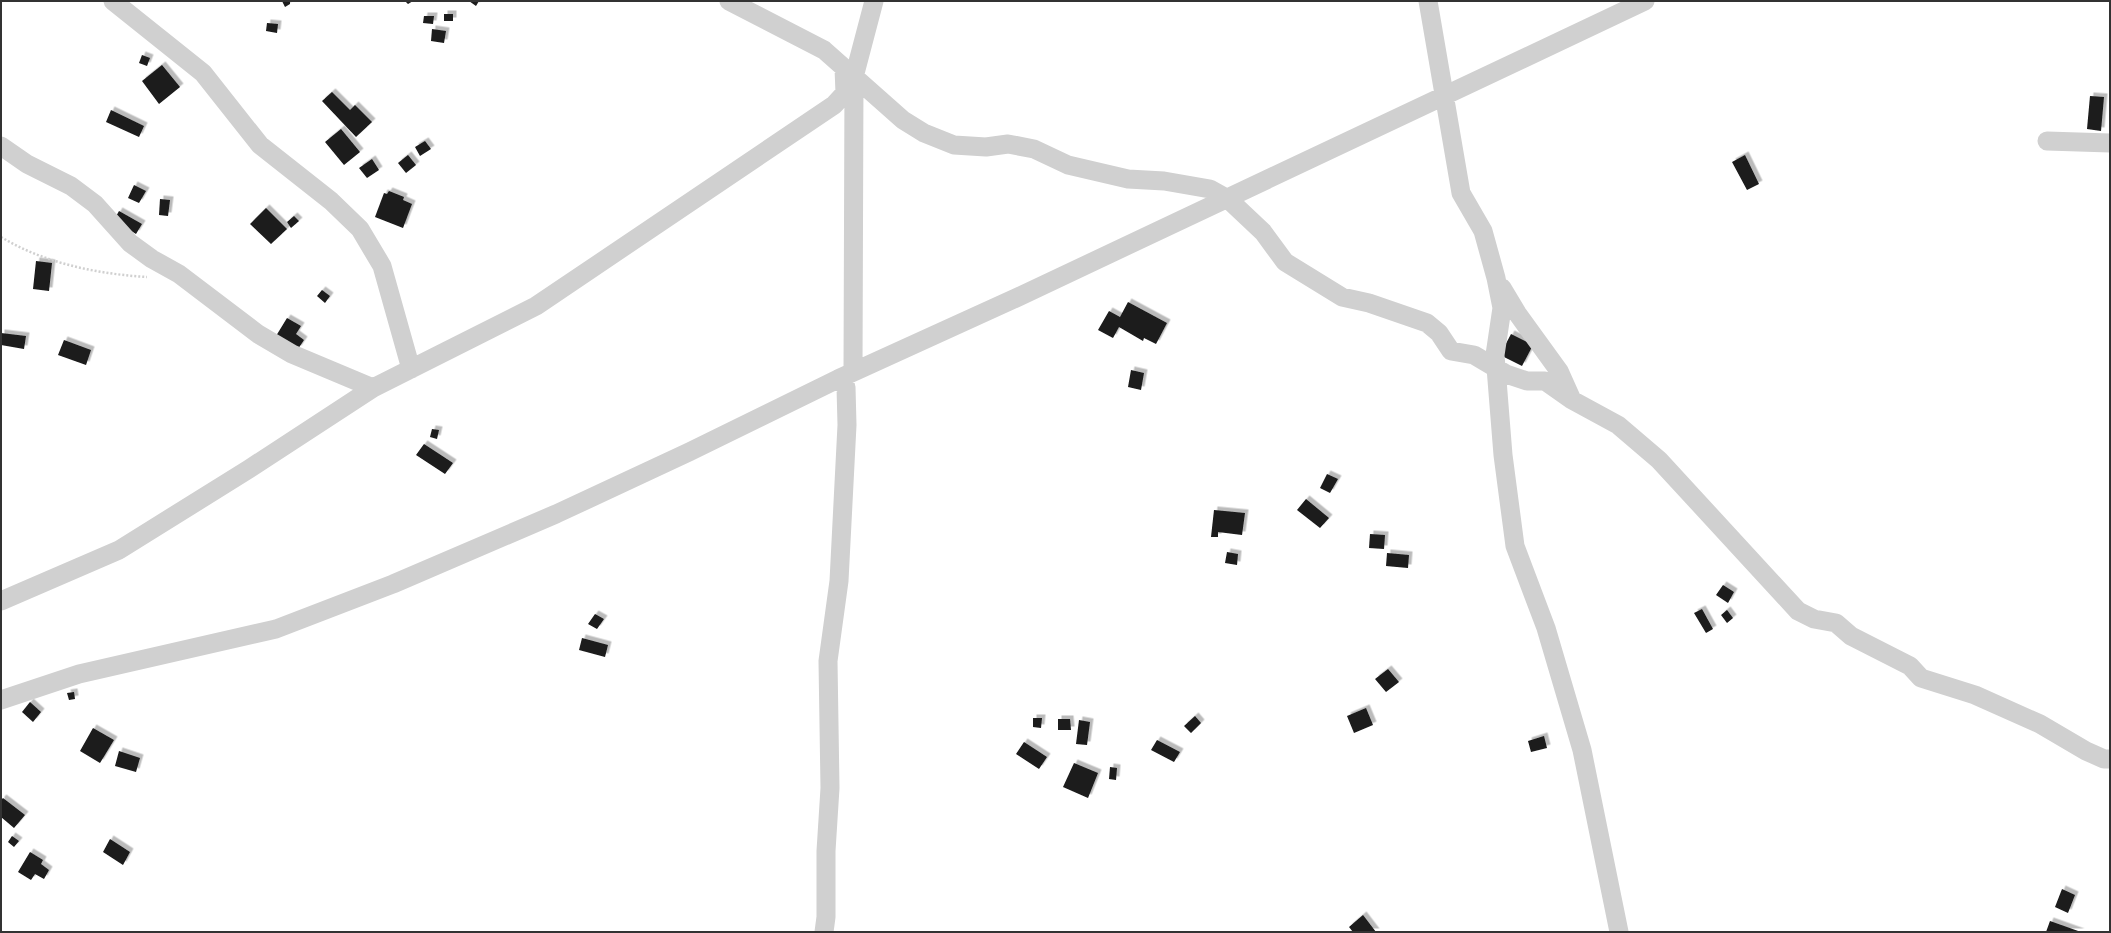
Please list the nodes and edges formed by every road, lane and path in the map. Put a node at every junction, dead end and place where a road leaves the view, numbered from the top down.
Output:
1 (113, 1) edge
2 (729, 1) edge
3 (874, 1) edge
4 (1428, 1) edge
5 (1645, 1) edge
6 (849, 72) junction
7 (1443, 97) junction
8 (2047, 141) dead end
9 (2110, 143) edge
10 (1, 146) edge
11 (1228, 198) junction
12 (1, 237) edge
13 (173, 270) junction
14 (1496, 278) junction
15 (1496, 367) junction
16 (411, 369) junction
17 (846, 375) junction
18 (373, 388) junction
19 (1572, 400) junction
20 (1, 601) edge
21 (1, 700) edge
22 (2110, 759) edge
23 (824, 932) edge
24 (1620, 932) edge

1 - 16 street
2 - 6 street
3 - 6 street
4 - 7 street
5 - 7 street
6 - 11 street
6 - 16 street
6 - 17 street
7 - 11 street
7 - 14 street
8 - 9 street
10 - 13 street
11 - 15 street
11 - 17 street
12 - 13 path
13 - 18 street
14 - 15 street
14 - 19 street
15 - 19 street
15 - 24 street
16 - 18 street
17 - 21 street
17 - 23 street
18 - 20 street
19 - 22 street

